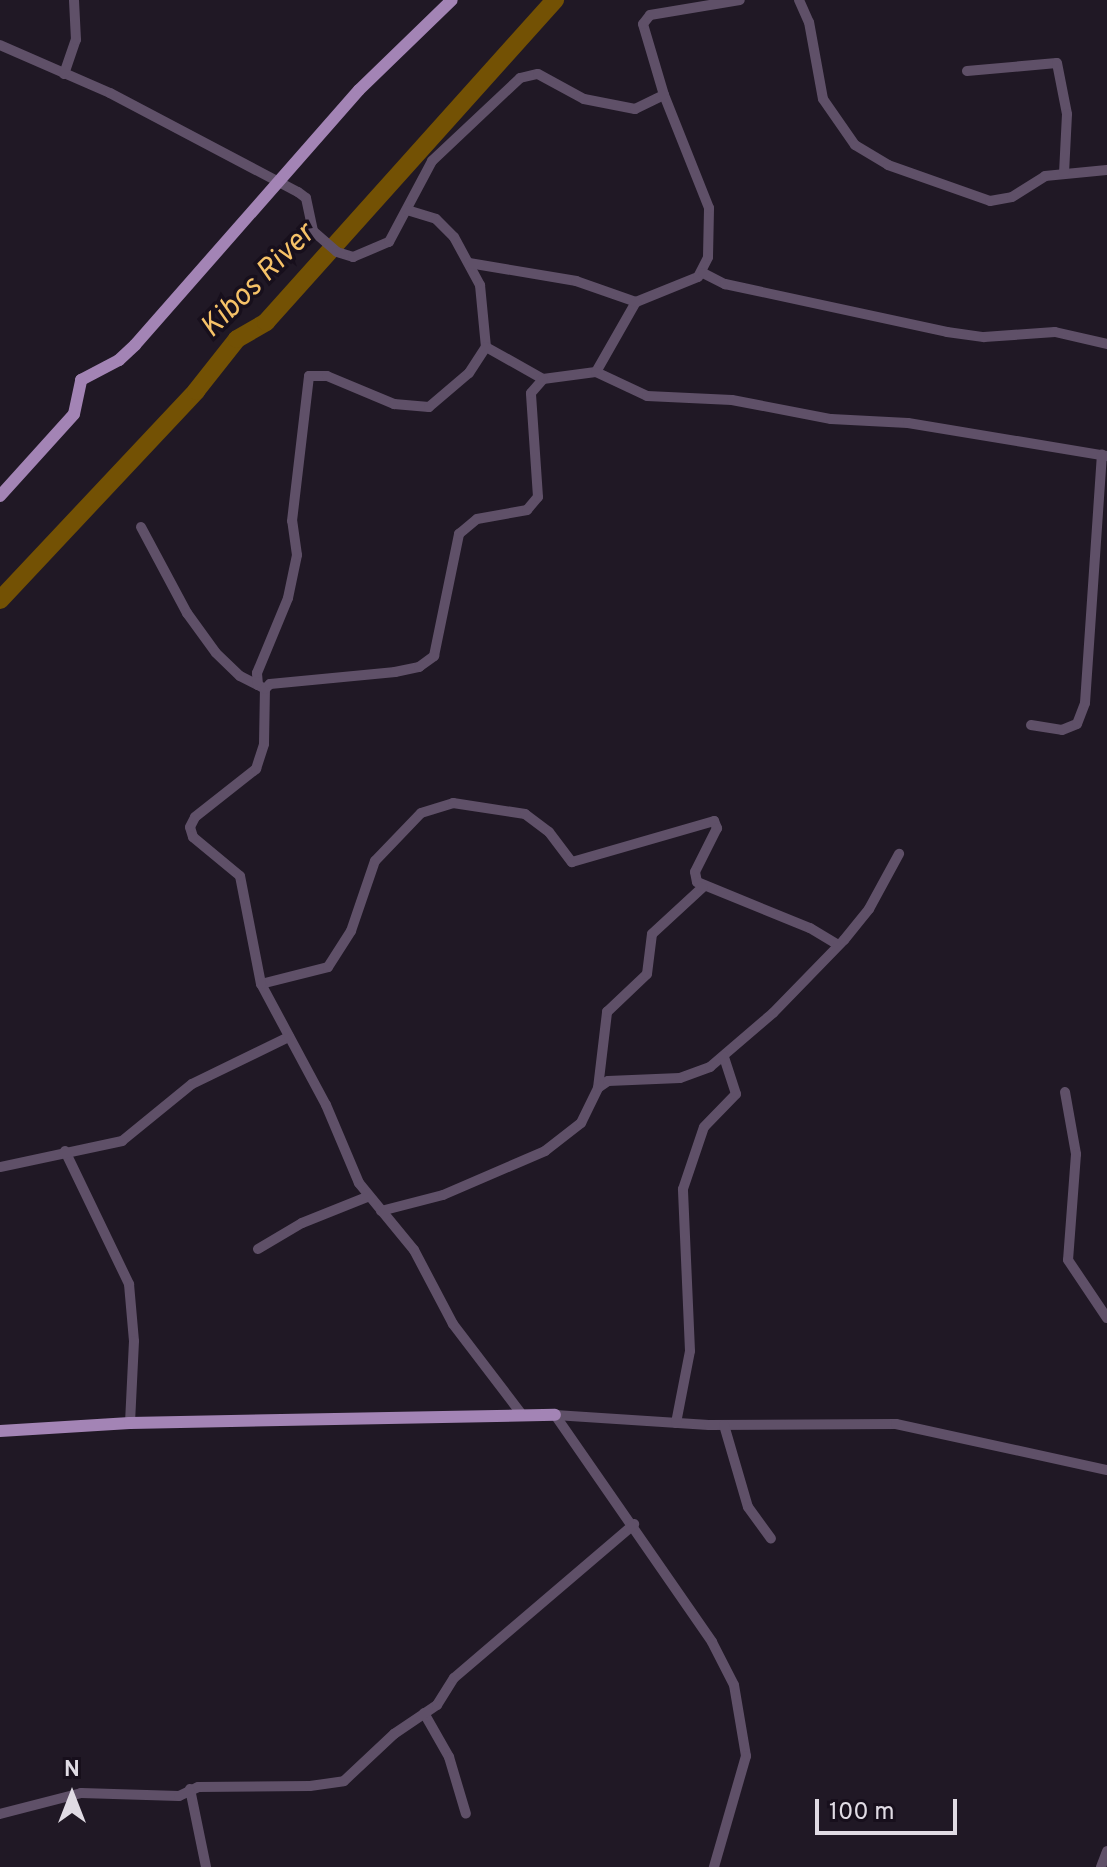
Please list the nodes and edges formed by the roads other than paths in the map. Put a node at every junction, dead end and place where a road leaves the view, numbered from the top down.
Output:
1 (74, 0) edge
2 (452, 0) edge
3 (740, 0) edge
4 (799, 0) edge
5 (0, 45) edge
6 (967, 71) dead end
7 (64, 74) junction
8 (664, 95) junction
9 (1107, 170) edge
10 (1064, 173) junction
11 (280, 184) junction
12 (407, 210) junction
13 (469, 263) junction
14 (703, 273) junction
15 (636, 302) junction
16 (1107, 344) edge
17 (486, 347) junction
18 (596, 372) junction
19 (543, 379) junction
20 (1105, 456) edge
21 (6, 485) edge
22 (0, 496) edge
23 (141, 527) dead end
24 (261, 687) junction
25 (1031, 725) dead end
26 (899, 854) dead end
27 (703, 887) junction
28 (838, 945) junction
29 (261, 984) junction
30 (289, 1037) junction
31 (724, 1056) junction
32 (598, 1088) junction
33 (1065, 1092) dead end
34 (65, 1151) junction
35 (0, 1167) edge
36 (367, 1197) junction
37 (381, 1211) junction
38 (258, 1249) dead end
39 (1107, 1318) edge
40 (520, 1412) junction
41 (555, 1415) junction
42 (130, 1423) junction
43 (676, 1423) junction
44 (724, 1425) junction
45 (0, 1431) edge
46 (1107, 1470) edge
47 (634, 1524) junction
48 (771, 1539) dead end
49 (424, 1713) junction
50 (190, 1789) junction
51 (0, 1814) edge
52 (466, 1814) dead end
53 (1107, 1851) edge
54 (206, 1867) edge
55 (714, 1867) edge
56 (1101, 1867) edge

1 - 7 street
2 - 11 main road
3 - 8 street
4 - 10 street
5 - 7 street
6 - 10 street
7 - 11 street
8 - 12 street
8 - 14 street
9 - 10 street
11 - 12 street
11 - 21 main road
12 - 13 street
13 - 15 street
13 - 17 street
14 - 15 street
14 - 16 street
15 - 18 street
17 - 19 street
17 - 24 street
18 - 19 street
18 - 20 street
19 - 24 street
20 - 25 street
21 - 22 main road
23 - 24 street
24 - 29 street
26 - 28 street
27 - 28 street
27 - 29 street
27 - 32 street
28 - 31 street
29 - 30 street
30 - 34 street
30 - 36 street
31 - 32 street
31 - 43 street
32 - 37 street
33 - 39 street
34 - 35 street
34 - 42 street
36 - 37 street
36 - 38 street
37 - 40 street
40 - 41 main road
40 - 42 main road
41 - 43 street
41 - 47 street
42 - 45 main road
43 - 44 street
44 - 46 street
44 - 48 street
47 - 49 street
47 - 55 street
49 - 50 street
49 - 52 street
50 - 51 street
50 - 54 street
53 - 56 street

